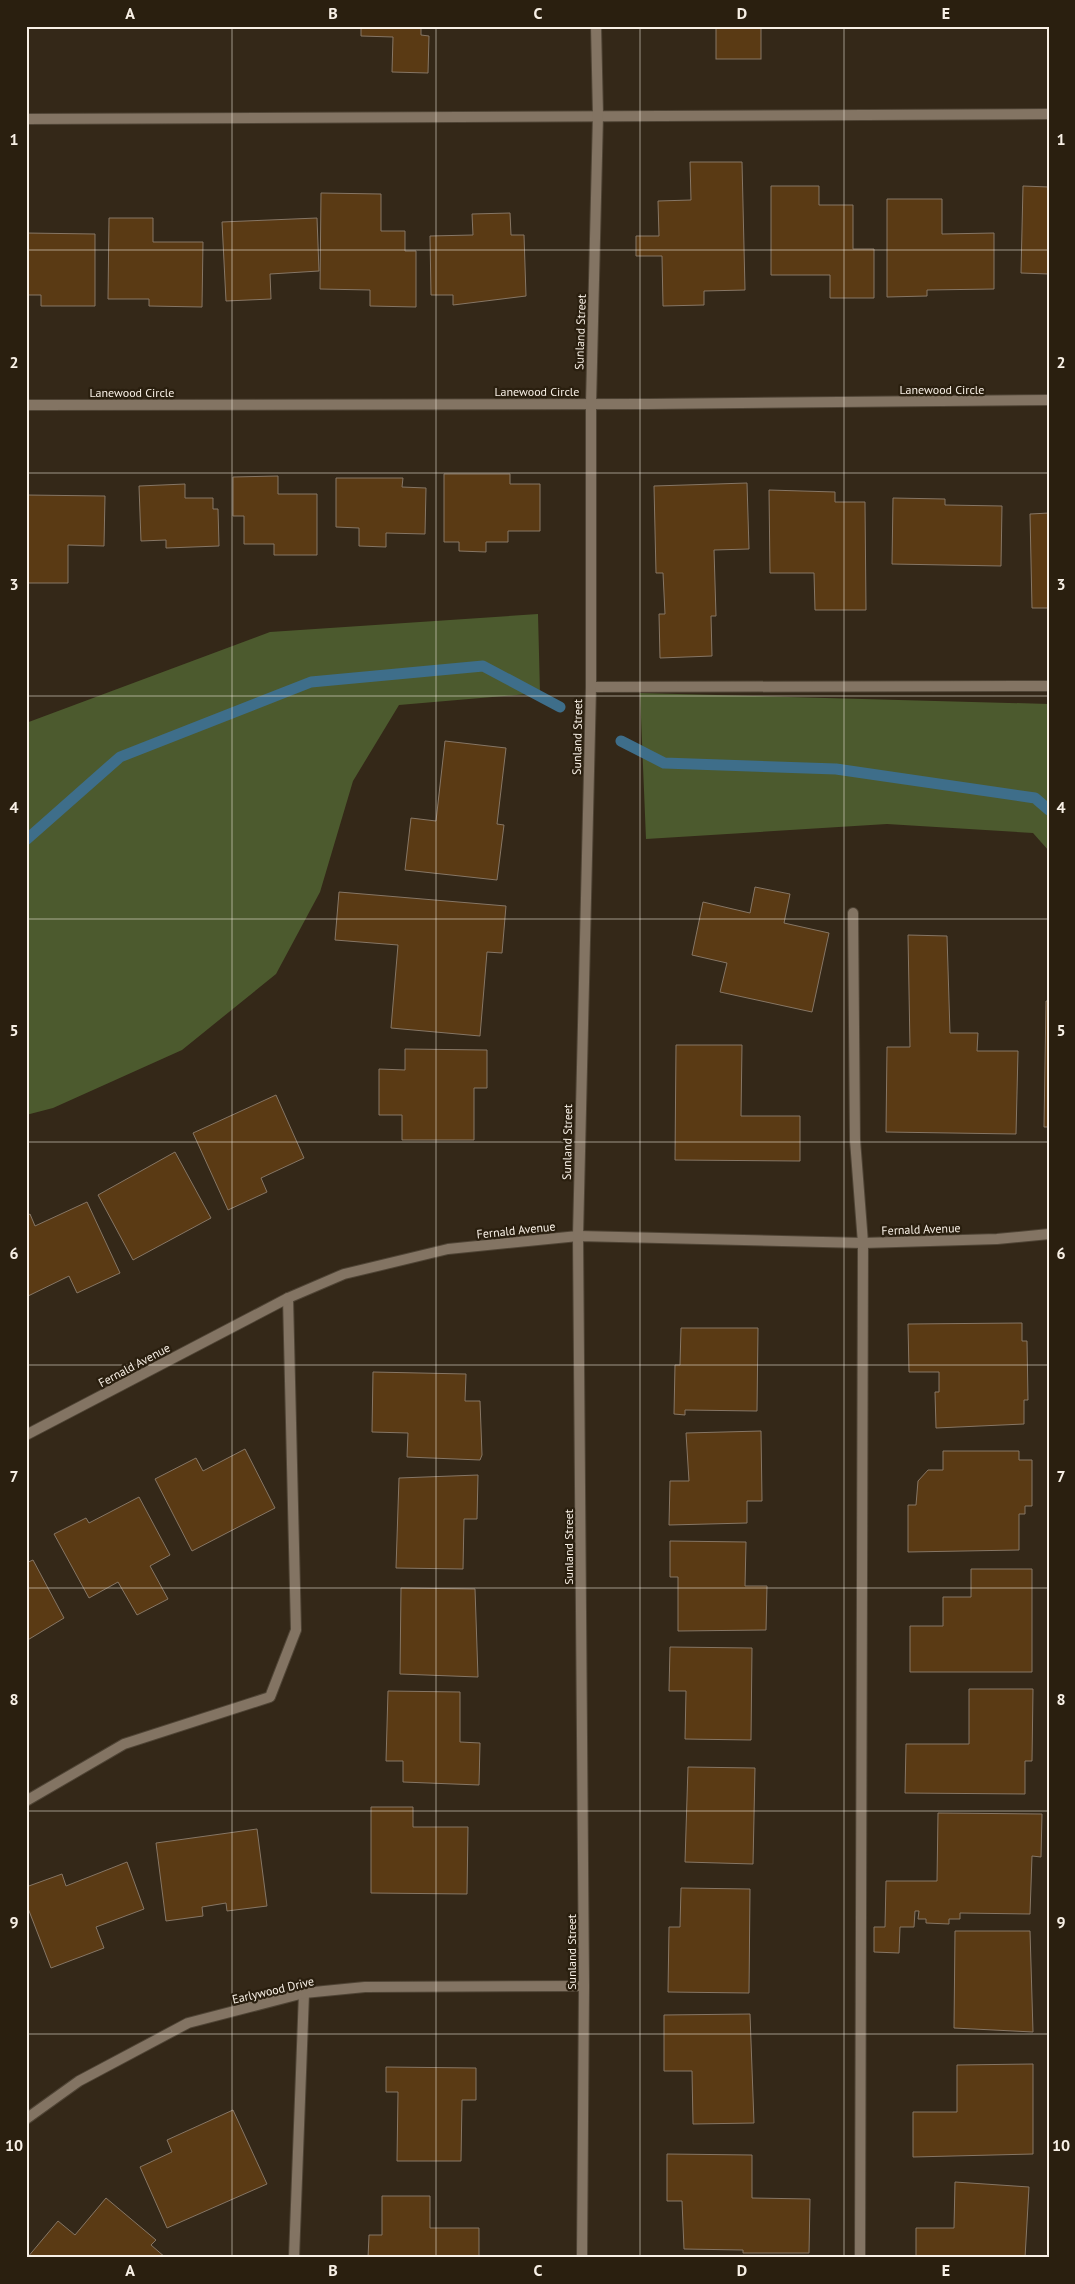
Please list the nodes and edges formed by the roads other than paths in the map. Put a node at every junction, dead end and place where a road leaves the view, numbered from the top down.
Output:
1 (596, 26) edge
2 (1049, 114) edge
3 (598, 115) junction
4 (26, 119) edge
5 (1049, 400) edge
6 (26, 404) edge
7 (591, 404) junction
8 (1049, 686) edge
9 (591, 687) junction
10 (853, 913) dead end
11 (1049, 1234) edge
12 (578, 1236) junction
13 (863, 1243) junction
14 (288, 1298) junction
15 (26, 1435) edge
16 (26, 1801) edge
17 (584, 1986) junction
18 (304, 1994) junction
19 (26, 2119) edge
20 (294, 2258) edge
21 (582, 2258) edge
22 (860, 2258) edge

1 - 3 street, Sunland Street
2 - 3 street
3 - 4 street
3 - 7 street, Sunland Street
5 - 7 street, Lanewood Circle
6 - 7 street, Lanewood Circle
7 - 9 street, Sunland Street
8 - 9 street
9 - 12 street, Sunland Street
10 - 13 street
11 - 13 street, Fernald Avenue
12 - 13 street, Fernald Avenue
12 - 14 street, Fernald Avenue
12 - 17 street, Sunland Street
13 - 22 street
14 - 15 street, Fernald Avenue
14 - 16 street
17 - 18 street, Earlywood Drive
17 - 21 street, Sunland Street
18 - 19 street, Earlywood Drive
18 - 20 street

